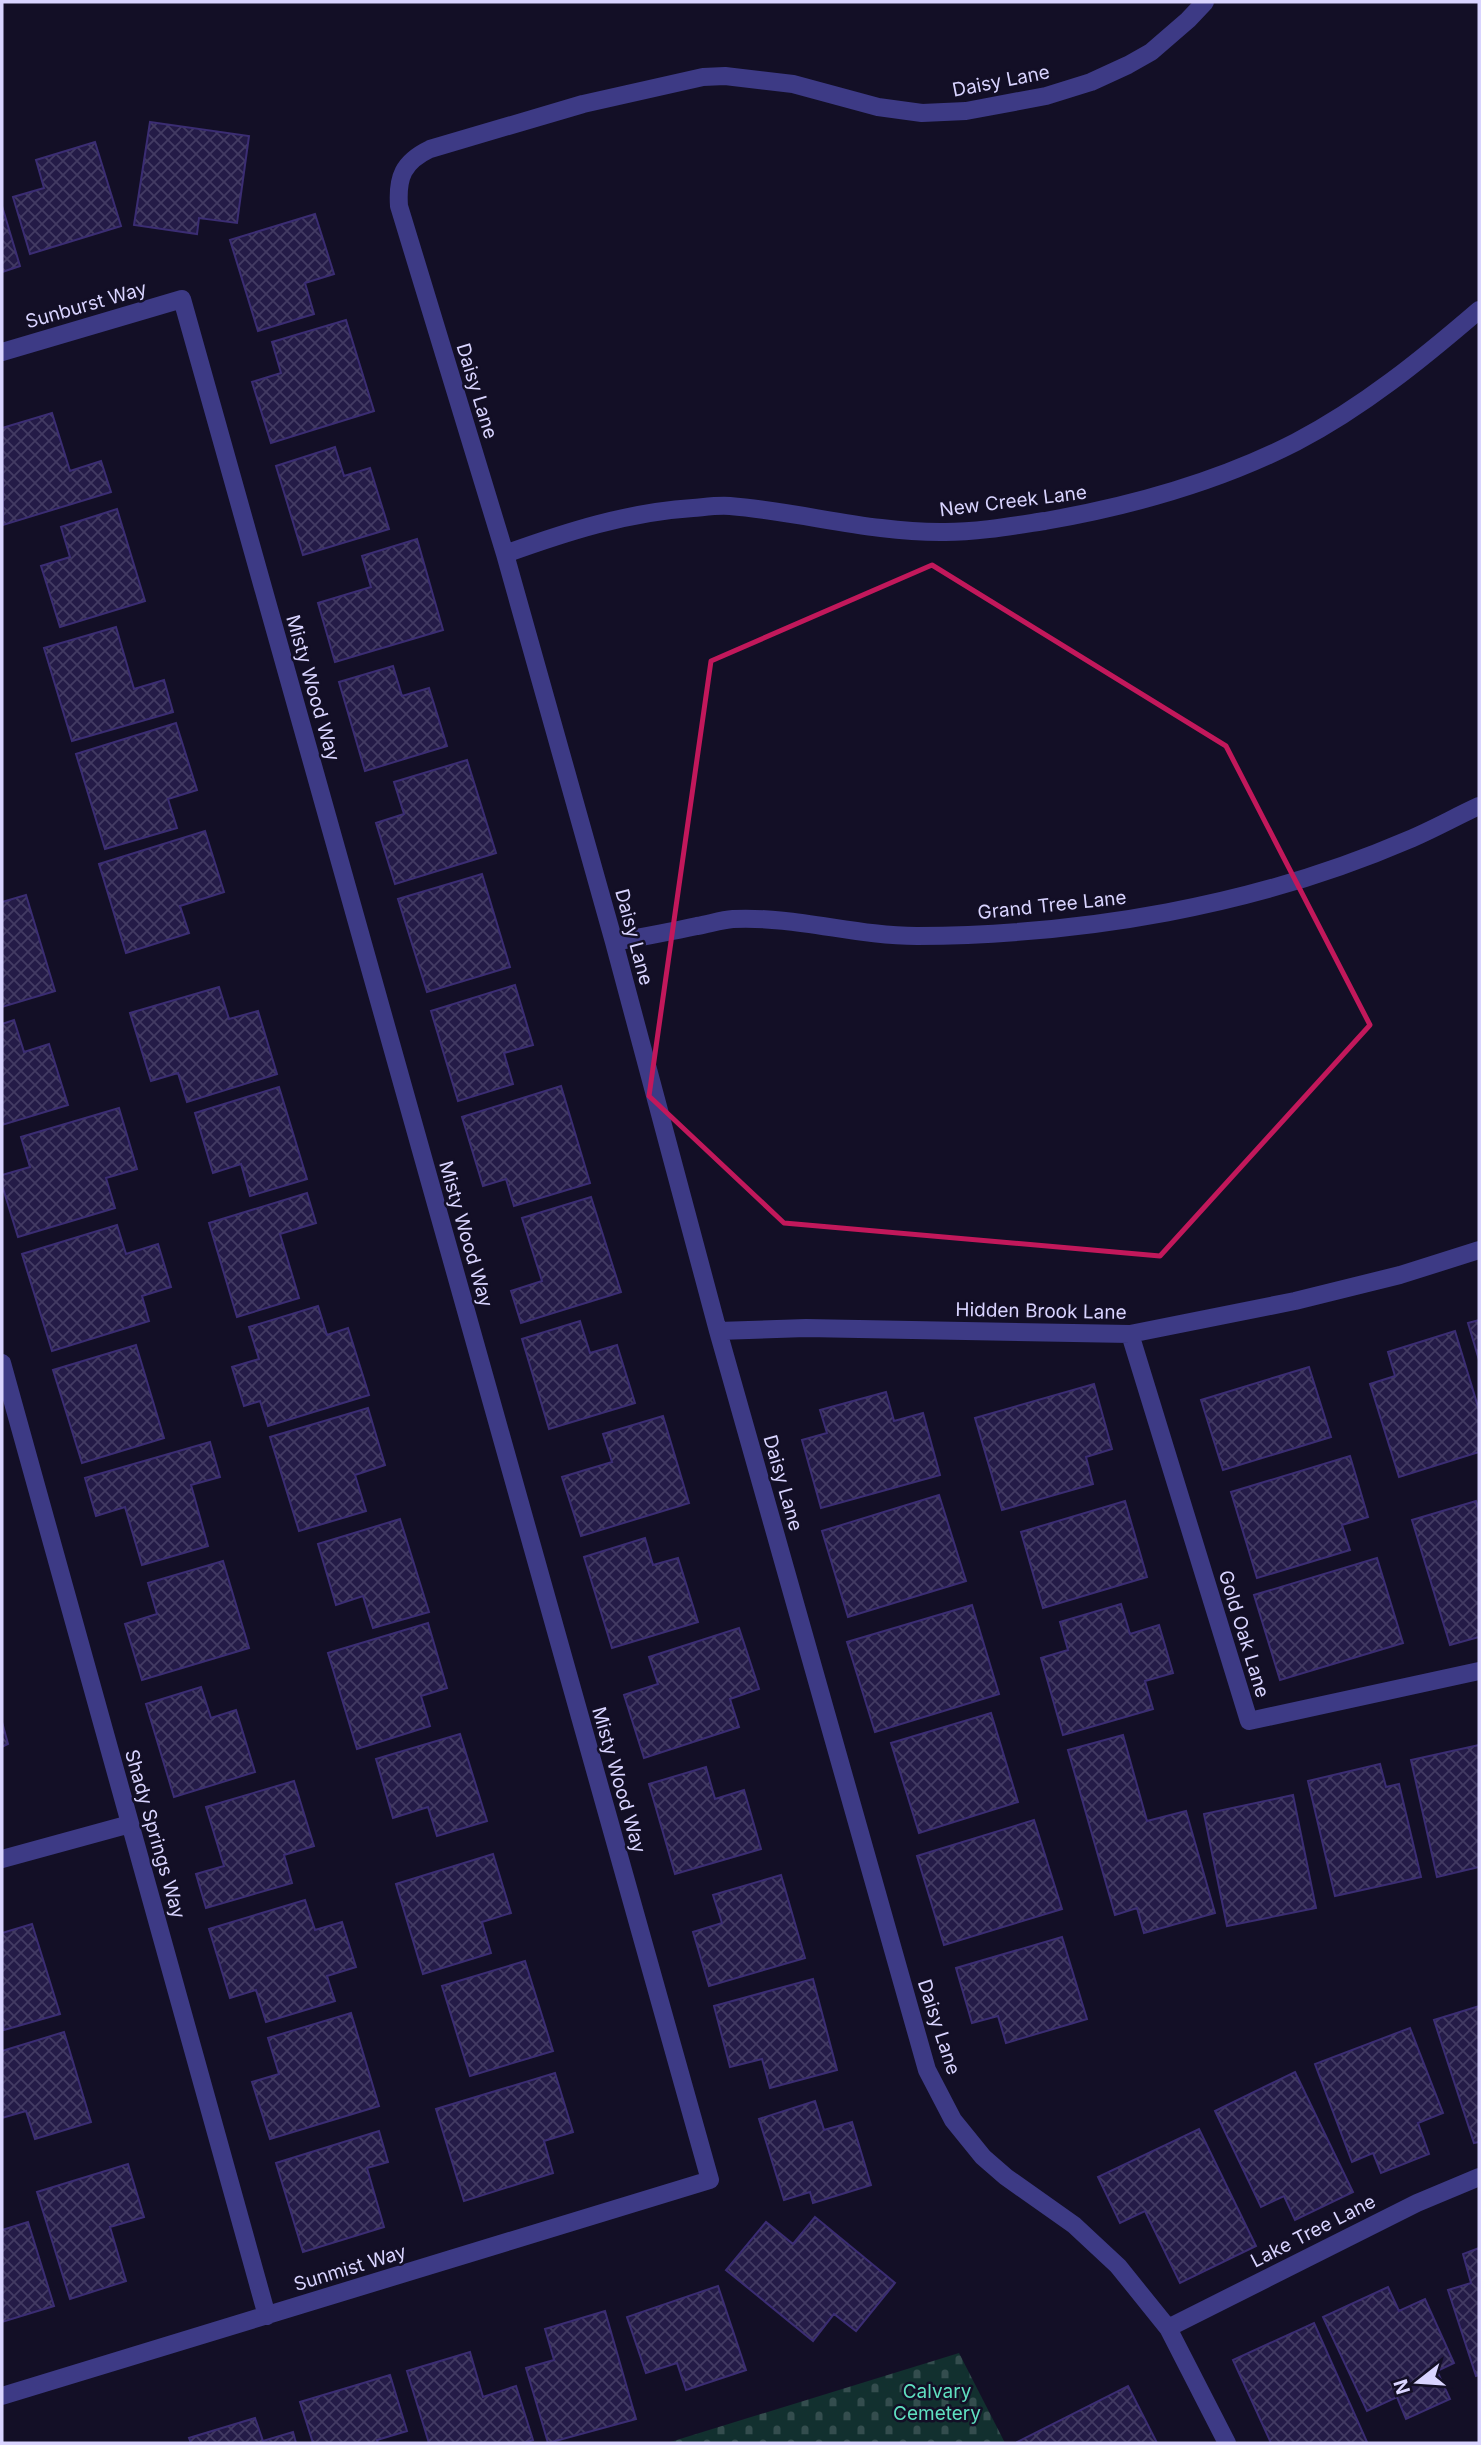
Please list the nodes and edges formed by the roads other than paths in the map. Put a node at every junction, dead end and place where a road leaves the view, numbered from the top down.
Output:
1 (1205, 2) edge
2 (182, 299) joint
3 (1479, 310) edge
4 (2, 352) edge
5 (505, 554) junction
6 (1479, 806) edge
7 (614, 942) junction
8 (1479, 1250) edge
9 (718, 1331) junction
10 (1130, 1334) junction
11 (2, 1363) edge
12 (1479, 1671) edge
13 (130, 1824) junction
14 (2, 1859) edge
15 (1479, 2177) edge
16 (710, 2180) joint
17 (267, 2316) junction
18 (1168, 2328) junction
19 (2, 2396) edge
20 (1227, 2443) edge

1 - 5 street, Daisy Lane
2 - 4 street, Sunburst Way
2 - 16 street, Misty Wood Way
3 - 5 street, New Creek Lane
5 - 7 street, Daisy Lane
6 - 7 street, Grand Tree Lane
7 - 9 street, Daisy Lane
8 - 10 street, Hidden Brook Lane
9 - 10 street, Hidden Brook Lane
9 - 18 street, Daisy Lane
10 - 12 street, Gold Oak Lane
11 - 13 street, Shady Springs Way
13 - 14 street
13 - 17 street, Shady Springs Way
15 - 18 street, Lake Tree Lane
16 - 17 street, Sunmist Way
17 - 19 street, Sunmist Way
18 - 20 street, Daisy Lane

